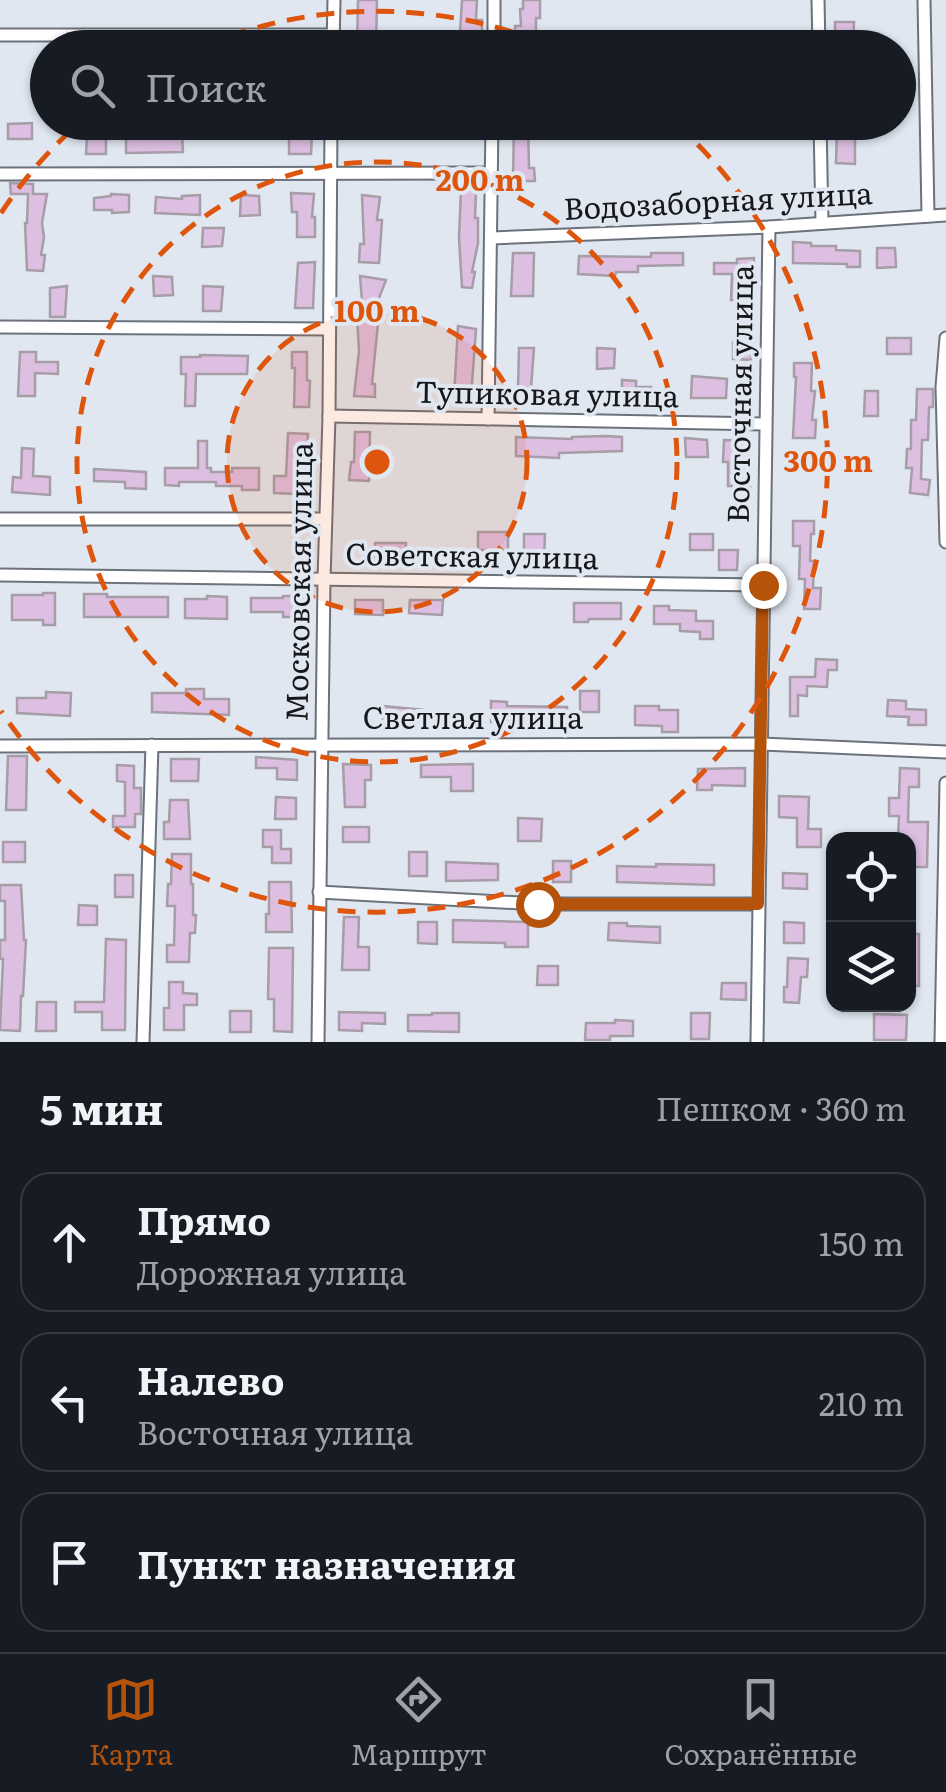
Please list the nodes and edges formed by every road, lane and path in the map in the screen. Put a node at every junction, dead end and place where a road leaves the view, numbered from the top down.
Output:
1 (334, 0) edge
2 (494, 0) edge
3 (818, 0) edge
4 (924, 0) edge
5 (333, 30) edge
6 (494, 30) edge
7 (819, 30) edge
8 (0, 35) edge
9 (30, 36) edge
10 (331, 140) edge
11 (492, 140) edge
12 (820, 140) edge
13 (330, 173) junction
14 (491, 173) junction
15 (0, 174) edge
16 (946, 215) edge
17 (928, 216) junction
18 (822, 223) junction
19 (769, 226) junction
20 (492, 238) junction
21 (0, 327) edge
22 (328, 328) junction
23 (946, 338) edge
24 (329, 416) junction
25 (488, 418) junction
26 (764, 424) junction
27 (0, 519) edge
28 (325, 519) junction
29 (946, 542) edge
30 (0, 575) edge
31 (324, 580) junction
32 (763, 585) junction
33 (321, 744) junction
34 (762, 744) junction
35 (0, 746) edge
36 (152, 746) junction
37 (946, 752) edge
38 (946, 783) edge
39 (319, 892) junction
40 (758, 904) junction
41 (143, 1042) edge
42 (318, 1042) edge
43 (757, 1042) edge
44 (941, 1042) edge

1 - 5 street
2 - 6 street
3 - 7 street
4 - 17 street
8 - 9 street
10 - 13 street, Московская улица
11 - 14 street
12 - 18 street
13 - 14 street
13 - 15 street
13 - 22 street, Московская улица
14 - 20 street
16 - 17 street, Водозаборная улица
17 - 18 street, Водозаборная улица
18 - 19 street, Водозаборная улица
19 - 20 street, Водозаборная улица
19 - 26 street, Восточная улица
20 - 25 street
21 - 22 street
22 - 24 street, Московская улица
23 - 29 street
24 - 25 street, Тупиковая улица
24 - 28 street, Московская улица
25 - 26 street, Тупиковая улица
26 - 32 street, Восточная улица
27 - 28 street, Советская улица
28 - 31 street, Московская улица
30 - 31 street, Советская улица
31 - 32 street, Советская улица
31 - 33 street, Московская улица
32 - 34 street, Восточная улица
33 - 34 street, Светлая улица
33 - 36 street, Светлая улица
33 - 39 street, Московская улица
34 - 37 street, Светлая улица
34 - 40 street, Восточная улица
35 - 36 street, Светлая улица
36 - 41 street
38 - 44 street
39 - 40 street
39 - 42 street, Московская улица
40 - 43 street, Восточная улица

